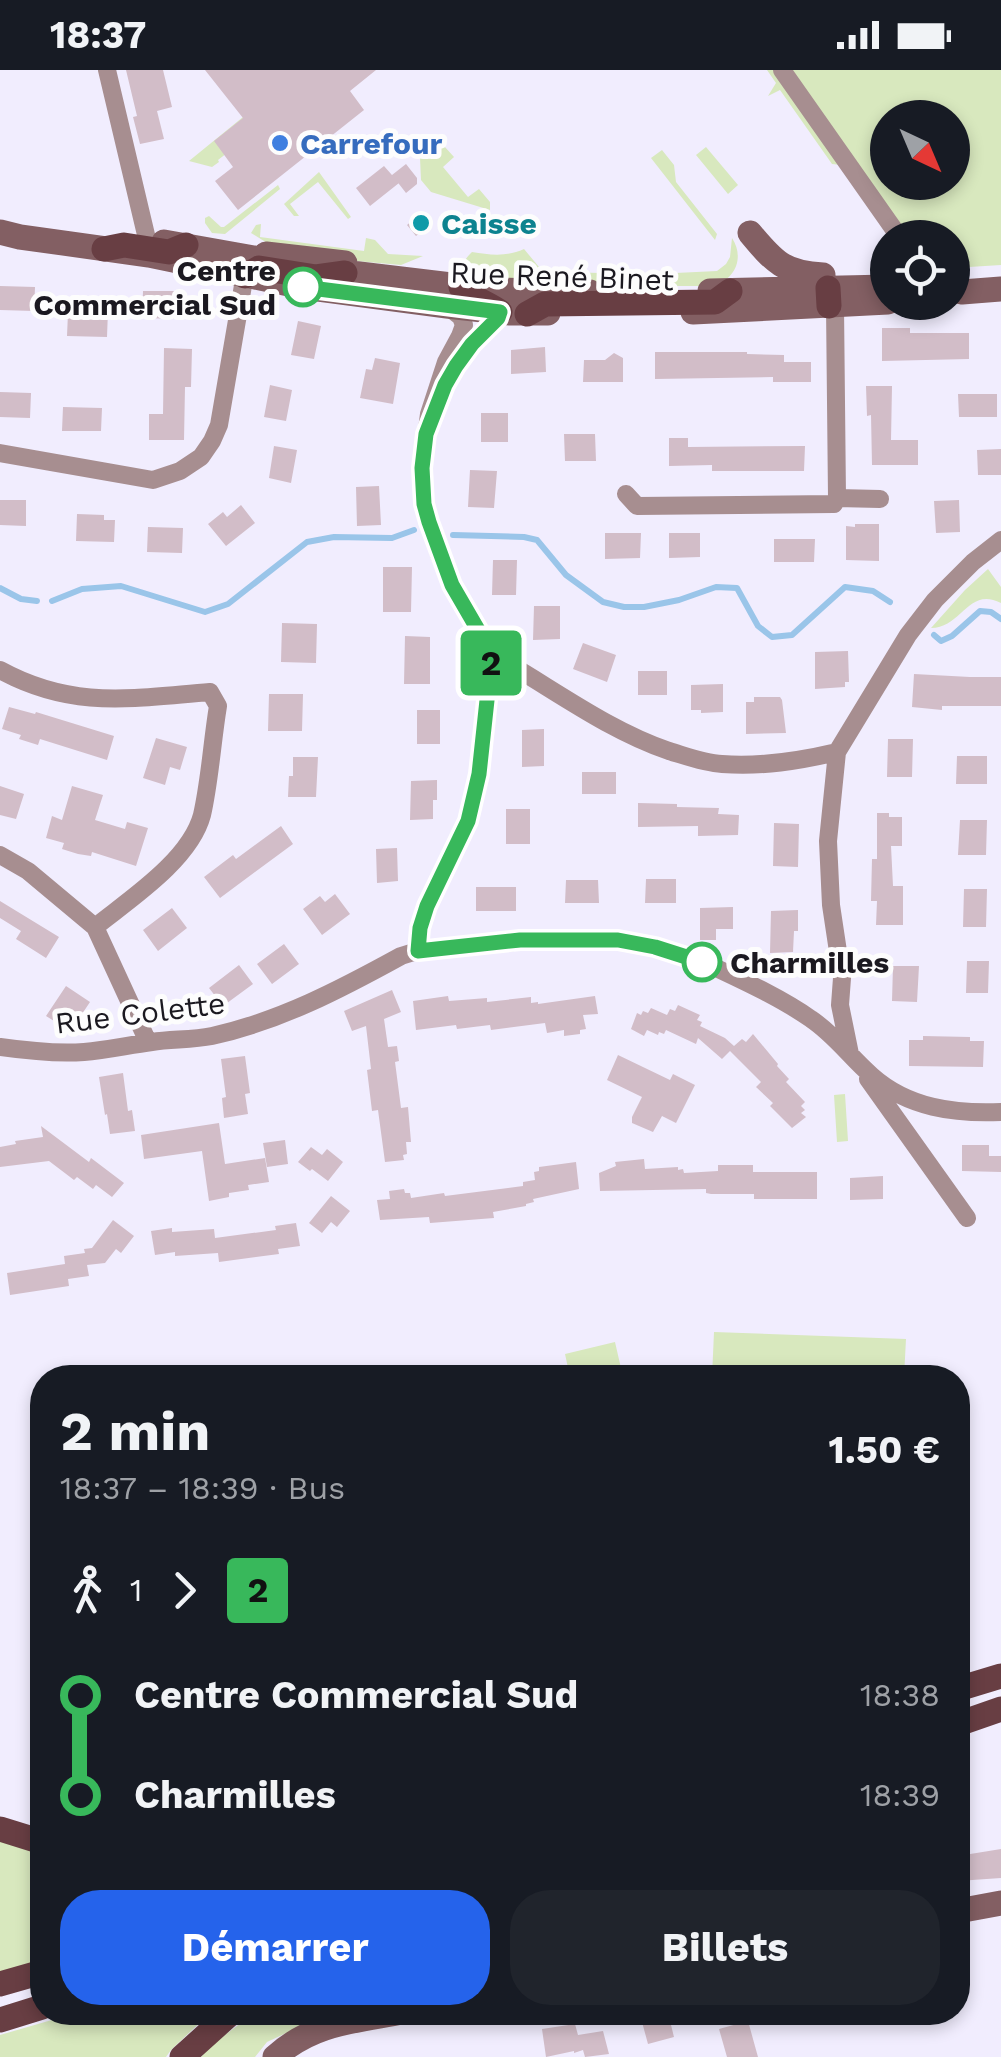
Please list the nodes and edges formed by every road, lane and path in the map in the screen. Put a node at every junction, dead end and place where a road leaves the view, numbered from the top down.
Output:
1 (106, 70) edge
2 (782, 70) edge
3 (887, 220) edge
4 (0, 229) edge
5 (750, 233) dead end
6 (144, 243) junction
7 (186, 244) junction
8 (104, 249) junction
9 (246, 267) junction
10 (410, 271) dead end
11 (346, 273) joint
12 (870, 277) edge
13 (1001, 290) edge
14 (730, 291) junction
15 (870, 291) edge
16 (970, 291) edge
17 (454, 297) junction
18 (831, 300) junction
19 (870, 301) edge
20 (500, 312) junction
21 (527, 314) junction
22 (426, 434) junction
23 (0, 454) edge
24 (626, 494) dead end
25 (837, 498) junction
26 (880, 499) dead end
27 (1001, 540) edge
28 (492, 654) junction
29 (0, 670) edge
30 (837, 752) junction
31 (0, 855) edge
32 (94, 927) junction
33 (418, 951) junction
34 (148, 1042) junction
35 (0, 1047) edge
36 (850, 1054) junction
37 (1001, 1112) edge
38 (967, 1218) dead end
39 (1001, 1676) edge
40 (970, 1686) edge
41 (1001, 1709) edge
42 (970, 1720) edge
43 (0, 1829) edge
44 (30, 1838) edge
45 (1001, 1903) edge
46 (970, 1909) edge
47 (30, 1975) edge
48 (0, 1984) edge
49 (30, 2011) edge
50 (0, 2020) edge
51 (218, 2025) edge
52 (332, 2025) edge
53 (182, 2057) edge
54 (275, 2057) edge

1 - 6 street
2 - 3 street
4 - 6 street, Rue René Binet
4 - 8 street, Rue René Binet
5 - 12 street
6 - 7 main road
6 - 8 main road
7 - 9 street, Rue René Binet
7 - 10 street
8 - 9 street, Rue René Binet
9 - 11 main road
9 - 17 street, Rue René Binet
9 - 23 street
11 - 17 street, Rue René Binet
13 - 16 street
14 - 17 street, Rue René Binet
14 - 18 street, Rue René Binet
14 - 21 main road
15 - 18 street, Rue René Binet
17 - 20 main road
17 - 22 street
18 - 19 street, Rue René Binet
18 - 21 street, Rue René Binet
18 - 25 street
20 - 21 street, Rue René Binet
20 - 22 street
22 - 28 street
24 - 25 street
25 - 26 street
27 - 30 street
28 - 30 street
28 - 33 street
29 - 32 street
30 - 36 street
31 - 32 street
32 - 34 street
33 - 34 street, Rue Colette
33 - 36 street, Rue Colette
34 - 35 street, Rue Colette
36 - 37 street, Rue Colette
36 - 38 street
39 - 40 main road
41 - 42 main road
43 - 44 main road
45 - 46 street
47 - 48 main road
49 - 50 main road
51 - 53 main road
52 - 54 street

